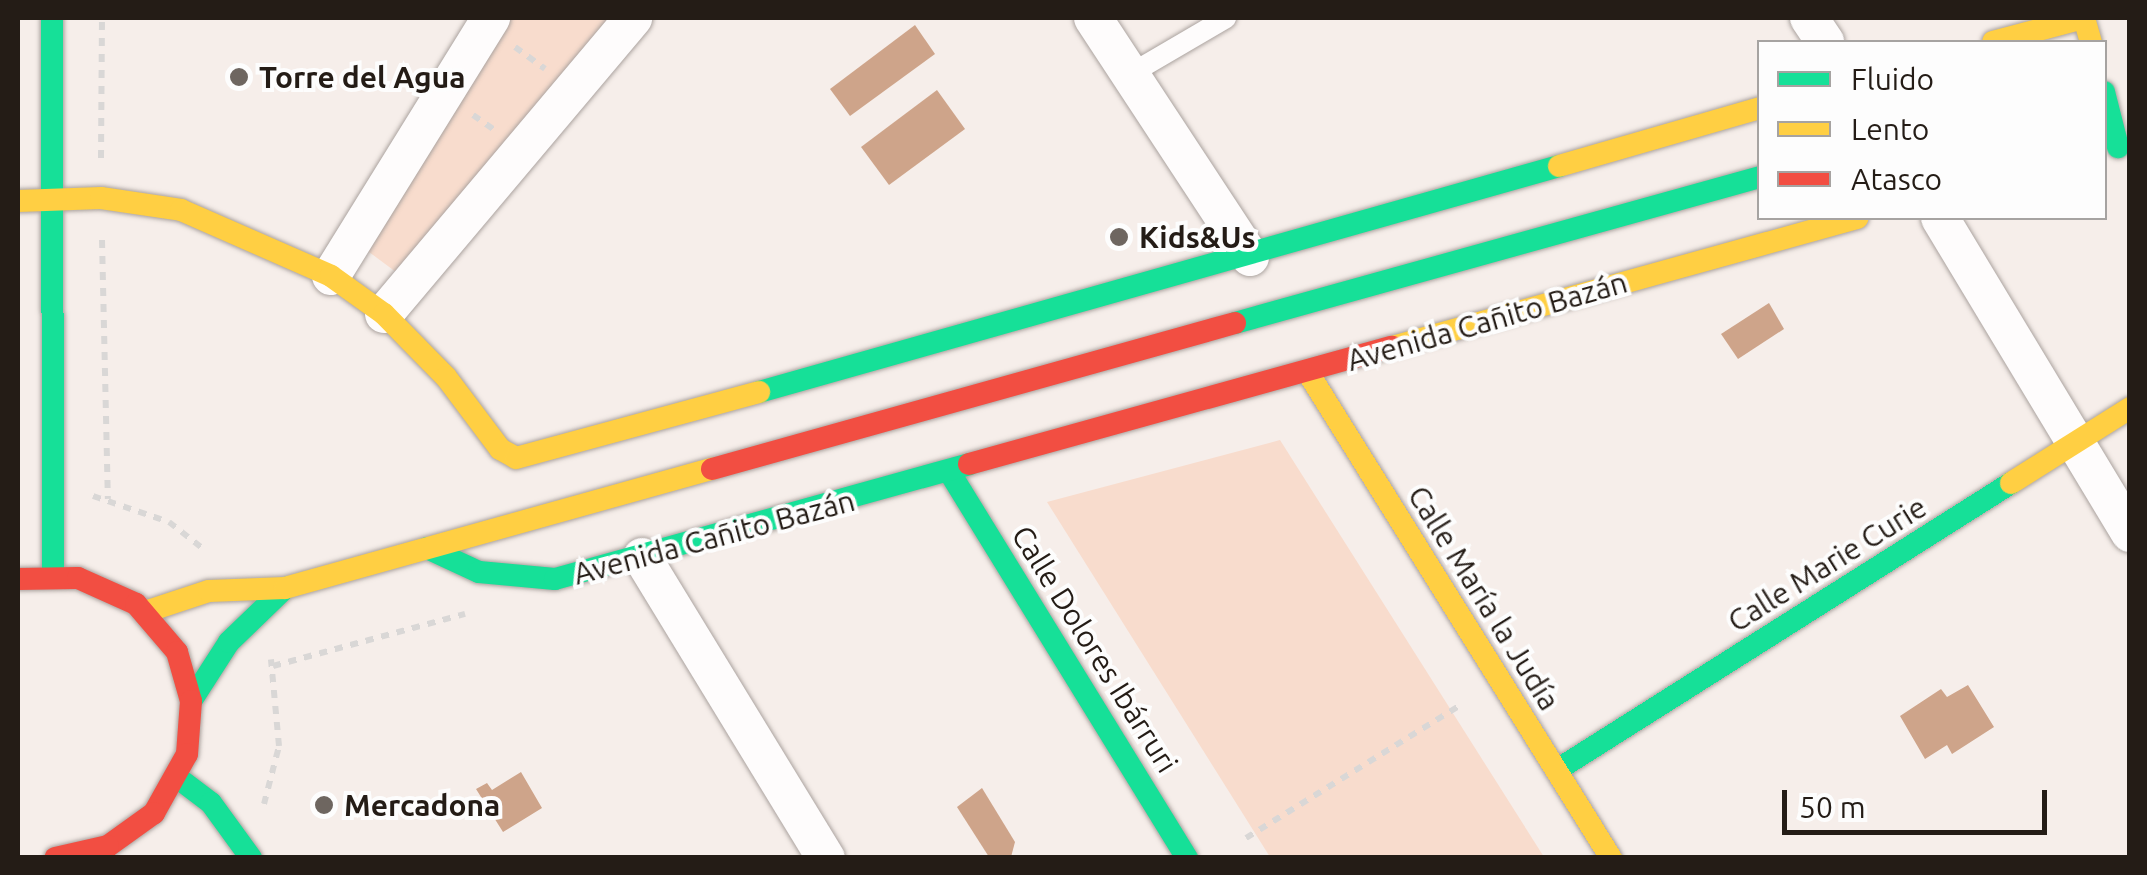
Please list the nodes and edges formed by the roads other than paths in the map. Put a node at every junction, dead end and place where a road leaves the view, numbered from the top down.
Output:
1 (52, 18) edge
2 (633, 18) edge
3 (1093, 18) edge
4 (1226, 18) edge
5 (1809, 18) edge
6 (2084, 18) edge
7 (488, 22) edge
8 (1824, 40) edge
9 (2001, 40) edge
10 (1132, 73) junction
11 (2109, 82) edge
12 (1757, 109) edge
13 (2117, 147) edge
14 (1757, 178) edge
15 (52, 198) junction
16 (18, 201) edge
17 (1850, 220) edge
18 (1941, 220) edge
19 (1250, 256) junction
20 (331, 276) junction
21 (1084, 304) junction
22 (384, 314) junction
23 (1307, 371) junction
24 (1040, 377) junction
25 (2130, 408) edge
26 (1117, 425) junction
27 (2072, 444) junction
28 (950, 473) junction
29 (2130, 533) edge
30 (427, 548) junction
31 (642, 557) junction
32 (53, 575) junction
33 (18, 580) edge
34 (285, 588) junction
35 (145, 612) junction
36 (191, 702) junction
37 (1557, 770) junction
38 (178, 778) junction
39 (247, 852) edge
40 (814, 853) edge
41 (22, 854) dead end
42 (52, 858) edge
43 (1188, 858) edge
44 (1612, 858) edge

1 - 15 street
2 - 22 street
3 - 10 street
4 - 10 lane
5 - 8 street
6 - 9 street
7 - 20 street
10 - 19 street
11 - 13 street
12 - 19 street
14 - 24 street
15 - 16 street
15 - 20 street
15 - 32 street
17 - 23 street, Avenida Cañito Bazán
18 - 27 street
19 - 21 street
20 - 22 street
21 - 22 street
21 - 24 street
23 - 26 street, Avenida Cañito Bazán
23 - 37 street, Calle María la Judía
24 - 26 street
24 - 30 street
25 - 27 street, Calle Marie Curie
26 - 28 street, Avenida Cañito Bazán
27 - 29 street
27 - 37 street, Calle Marie Curie
28 - 31 street, Avenida Cañito Bazán
28 - 43 street, Calle Dolores Ibárruri
30 - 31 street, Avenida Cañito Bazán
30 - 34 street
31 - 40 street
32 - 33 street
32 - 35 street
34 - 35 street
34 - 36 street
35 - 36 street
36 - 38 street
37 - 44 street, Calle María la Judía
38 - 39 street
38 - 42 street
41 - 42 street

